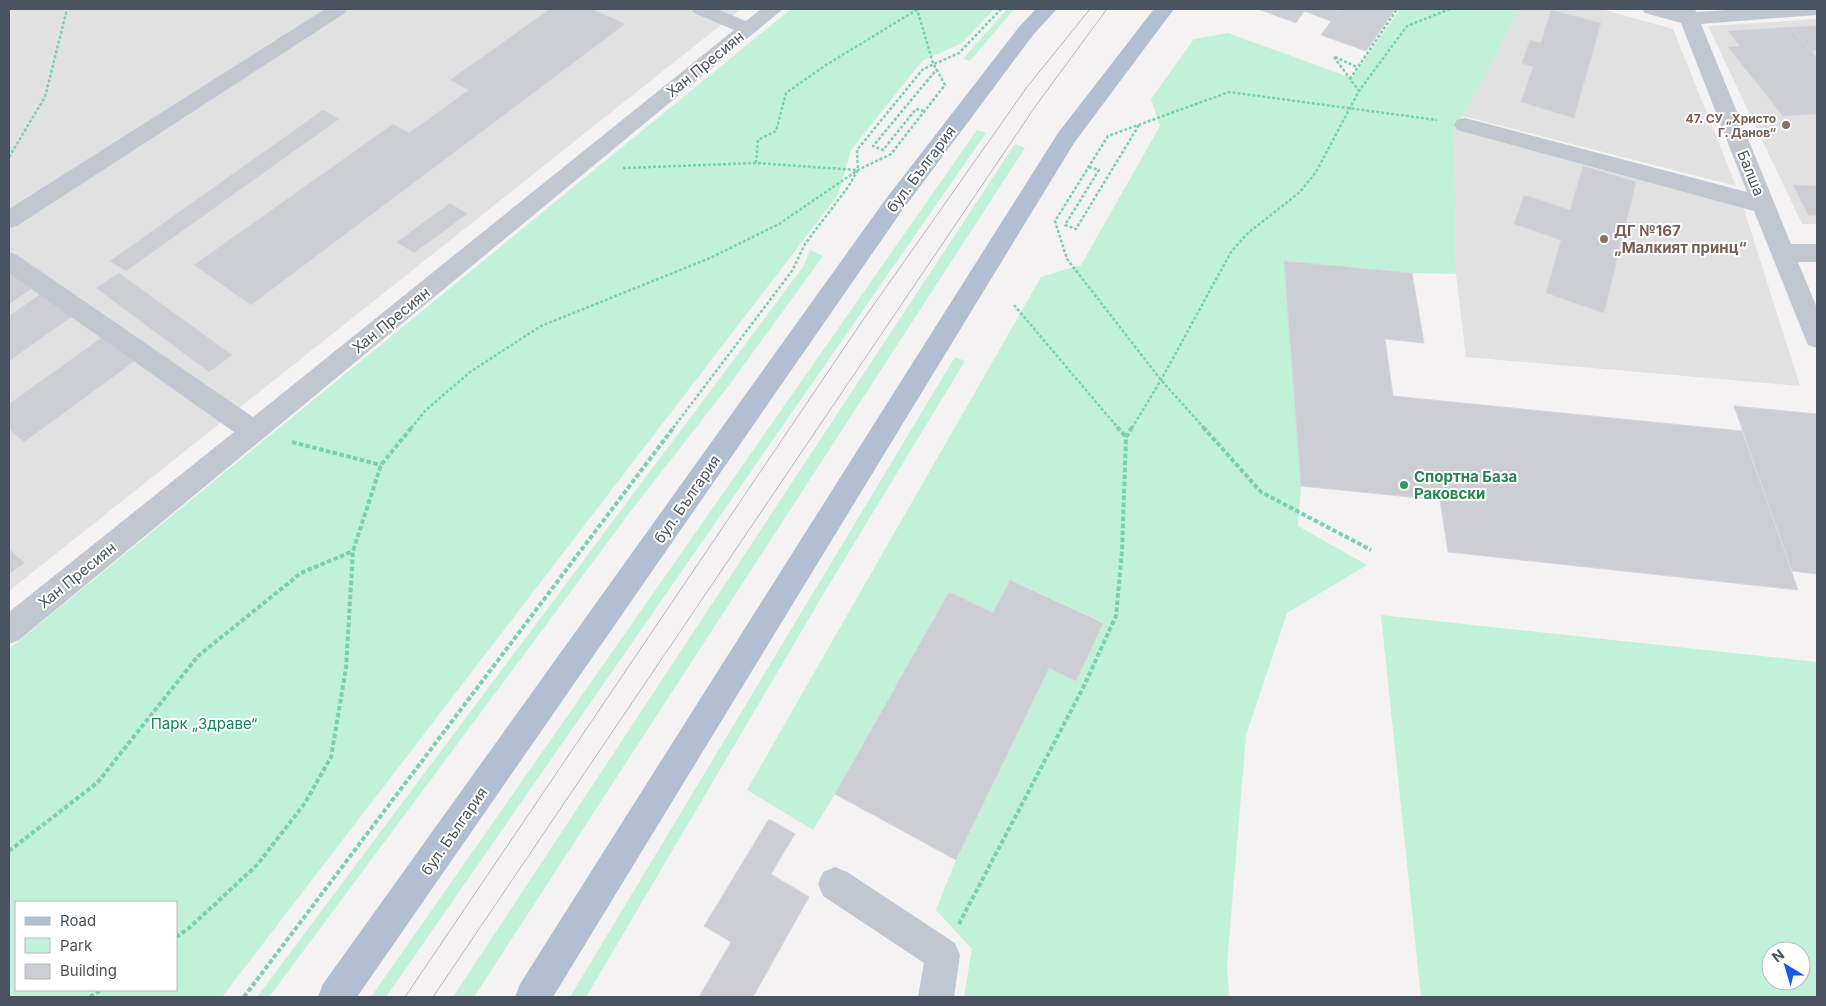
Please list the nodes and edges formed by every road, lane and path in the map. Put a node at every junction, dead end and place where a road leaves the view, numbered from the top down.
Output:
1 (67, 9) edge
2 (338, 9) edge
3 (701, 9) edge
4 (773, 9) edge
5 (917, 9) edge
6 (1001, 9) edge
7 (1047, 9) edge
8 (1164, 9) edge
9 (1397, 9) edge
10 (1450, 9) edge
11 (1652, 9) edge
12 (1817, 9) edge
13 (1686, 14) edge
14 (748, 29) junction
15 (933, 63) junction
16 (1357, 67) junction
17 (937, 69) junction
18 (1350, 79) junction
19 (1359, 92) junction
20 (1350, 108) junction
21 (924, 111) junction
22 (1425, 118) dead end
23 (1139, 125) junction
24 (1465, 125) dead end
25 (9, 157) edge
26 (756, 163) junction
27 (581, 165) junction
28 (1089, 167) junction
29 (858, 170) junction
30 (1764, 205) junction
31 (9, 220) edge
32 (1783, 253) junction
33 (1817, 253) edge
34 (9, 261) edge
35 (1014, 305) dead end
36 (1817, 338) edge
37 (1161, 380) junction
38 (253, 431) junction
39 (1126, 437) junction
40 (381, 465) junction
41 (1371, 550) dead end
42 (353, 551) junction
43 (9, 630) edge
44 (9, 851) edge
45 (835, 884) dead end
46 (178, 936) edge
47 (943, 955) junction
48 (244, 997) edge
49 (336, 997) edge
50 (533, 997) edge
51 (936, 997) edge

1 - 25 path
2 - 31 street
3 - 14 street
4 - 14 street, Хан Пресиян
5 - 15 path
5 - 26 path
6 - 15 path
7 - 49 main road, бул. България
8 - 50 main road
9 - 16 path
10 - 19 path
11 - 13 street
12 - 13 street
13 - 30 street, Балша
14 - 27 street, Хан Пресиян
15 - 17 path
15 - 29 path
16 - 18 path
16 - 18 path
17 - 21 path
17 - 21 path
18 - 19 path
19 - 20 path
20 - 22 path
20 - 23 path
20 - 37 path
21 - 29 path
23 - 28 path
23 - 28 path
24 - 30 street
26 - 27 path
26 - 29 path
27 - 38 street, Хан Пресиян
28 - 37 path
29 - 40 path
29 - 48 path
30 - 32 street, Балша
32 - 33 street
32 - 36 street, Балша
34 - 38 street
35 - 39 path
37 - 39 path
37 - 41 path
38 - 40 path
38 - 43 street, Хан Пресиян
39 - 47 path
40 - 42 path
42 - 44 path
42 - 46 path
45 - 47 street
47 - 51 street

